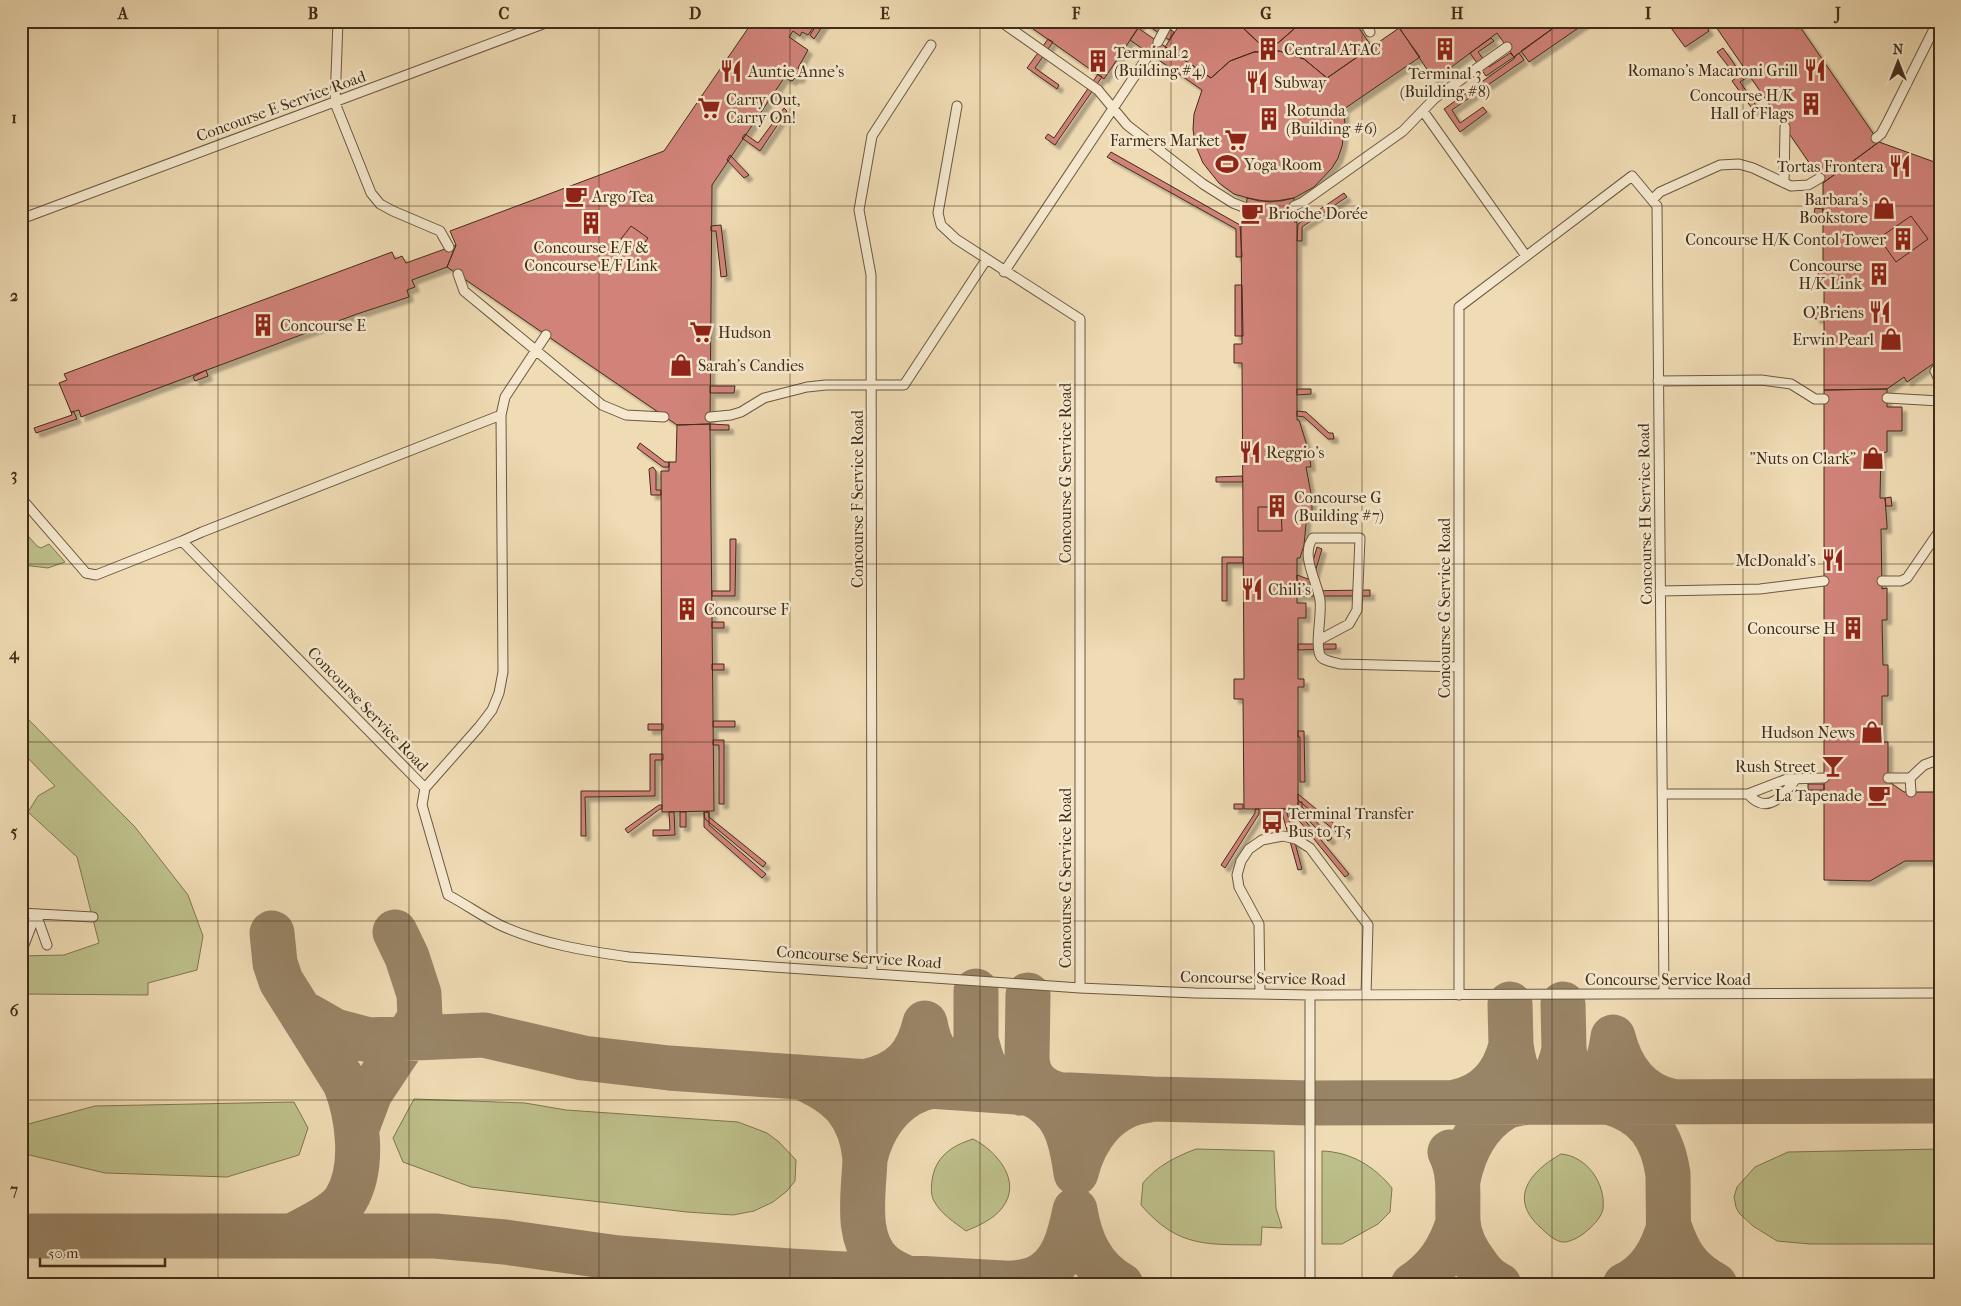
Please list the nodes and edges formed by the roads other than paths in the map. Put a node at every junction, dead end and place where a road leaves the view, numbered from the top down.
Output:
1 (338, 21) edge
2 (552, 21) edge
3 (1000, 21) edge
4 (1169, 21) edge
5 (1364, 21) edge
6 (1938, 21) edge
7 (1370, 32) dead end
8 (1158, 42) dead end
9 (931, 44) dead end
10 (1507, 47) dead end
11 (1148, 56) dead end
12 (335, 103) junction
13 (957, 106) dead end
14 (1113, 108) junction
15 (1423, 111) junction
16 (1785, 127) dead end
17 (1876, 138) dead end
18 (1820, 178) dead end
19 (1784, 183) junction
20 (1652, 200) junction
21 (1294, 206) dead end
22 (1246, 208) dead end
23 (21, 219) edge
24 (449, 247) dead end
25 (1526, 256) junction
26 (986, 260) junction
27 (1004, 272) junction
28 (458, 274) dead end
29 (546, 336) dead end
30 (536, 350) junction
31 (1940, 364) edge
32 (1658, 381) junction
33 (1940, 382) edge
34 (871, 385) junction
35 (1824, 398) dead end
36 (1886, 398) dead end
37 (1940, 401) edge
38 (502, 415) junction
39 (664, 417) dead end
40 (710, 417) dead end
41 (21, 498) edge
42 (1940, 530) edge
43 (182, 541) junction
44 (1824, 581) dead end
45 (1882, 581) dead end
46 (1660, 591) junction
47 (1319, 640) junction
48 (1459, 667) junction
49 (1940, 758) edge
50 (1824, 778) dead end
51 (1888, 778) dead end
52 (1910, 778) junction
53 (1796, 779) junction
54 (425, 788) junction
55 (1910, 792) dead end
56 (1662, 794) junction
57 (1748, 794) junction
58 (21, 914) edge
59 (36, 914) junction
60 (93, 916) dead end
61 (47, 944) dead end
62 (24, 945) dead end
63 (872, 973) junction
64 (1080, 988) junction
65 (1940, 993) edge
66 (1260, 994) junction
67 (1664, 994) junction
68 (1310, 995) junction
69 (1366, 995) junction
70 (1459, 995) junction
71 (1310, 1285) edge

1 - 12 lane
2 - 12 lane, Concourse E Service Road
3 - 14 lane
4 - 8 lane
5 - 7 lane
6 - 17 lane
9 - 34 lane, Concourse F Service Road
10 - 15 lane
11 - 14 lane
12 - 23 lane, Concourse E Service Road
12 - 24 lane
13 - 26 lane
14 - 22 lane
14 - 27 lane
15 - 21 lane
15 - 25 lane
16 - 19 lane
18 - 19 lane
19 - 20 lane
20 - 25 lane, Concourse H Service Road
20 - 32 lane, Concourse H Service Road
25 - 48 lane, Concourse G Service Road
26 - 27 lane
26 - 34 lane
27 - 64 lane, Concourse G Service Road
28 - 30 lane
29 - 30 lane
30 - 38 lane
30 - 39 lane
31 - 33 lane
32 - 35 lane
32 - 46 lane, Concourse H Service Road
34 - 40 lane
34 - 63 lane, Concourse F Service Road
36 - 37 lane
38 - 43 lane
38 - 54 lane
41 - 43 lane
42 - 45 lane
43 - 54 lane, Concourse Service Road
44 - 46 lane
46 - 56 lane, Concourse H Service Road
47 - 47 lane
47 - 48 lane
48 - 70 lane, Concourse G Service Road
49 - 52 lane
50 - 53 lane
51 - 52 lane
52 - 55 lane
53 - 57 lane
53 - 57 lane
54 - 63 lane, Concourse Service Road
56 - 57 lane
56 - 67 lane, Concourse H Service Road
58 - 59 lane
59 - 60 lane
59 - 61 lane
59 - 62 lane
63 - 64 lane, Concourse Service Road
64 - 66 lane, Concourse Service Road
65 - 67 lane, Concourse Service Road
66 - 68 lane, Concourse Service Road
66 - 69 lane
67 - 70 lane, Concourse Service Road
68 - 69 lane, Concourse Service Road
68 - 71 lane
69 - 70 lane, Concourse Service Road

